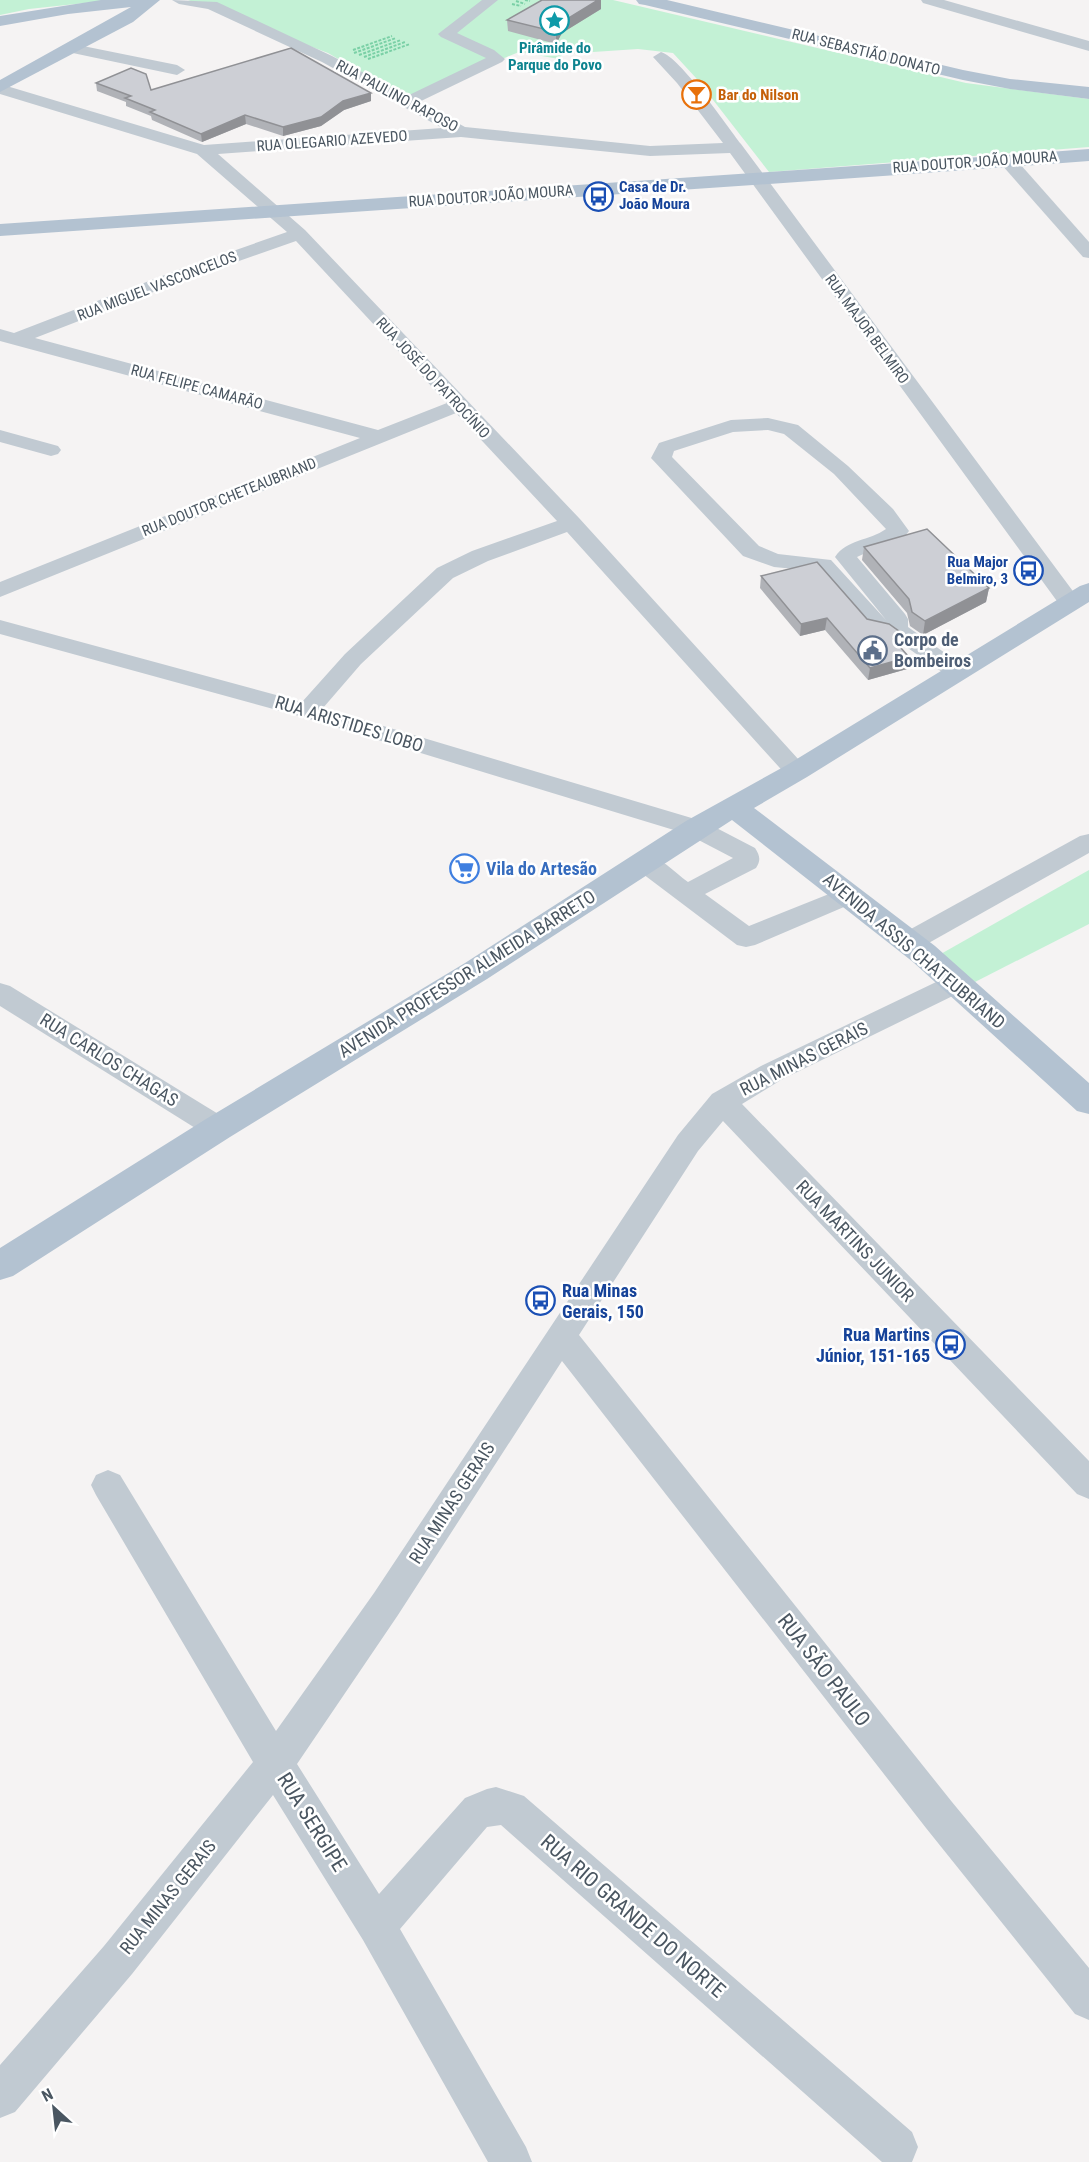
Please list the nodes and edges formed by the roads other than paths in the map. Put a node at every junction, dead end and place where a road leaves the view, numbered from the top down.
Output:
1 (146, 0) edge
2 (152, 0) edge
3 (179, 0) edge
4 (490, 0) edge
5 (645, 0) edge
6 (928, 0) edge
7 (0, 21) edge
8 (1089, 46) edge
9 (74, 57) junction
10 (661, 57) dead end
11 (129, 62) junction
12 (177, 70) dead end
13 (106, 71) dead end
14 (0, 88) edge
15 (1089, 93) edge
16 (405, 103) junction
17 (461, 132) junction
18 (735, 148) junction
19 (203, 150) junction
20 (1089, 155) edge
21 (1007, 160) junction
22 (757, 180) junction
23 (272, 212) junction
24 (0, 230) edge
25 (298, 234) junction
26 (1089, 253) edge
27 (8, 337) edge
28 (458, 405) junction
29 (0, 436) edge
30 (377, 436) junction
31 (51, 450) dead end
32 (571, 523) junction
33 (0, 590) edge
34 (1079, 597) edge
35 (0, 627) edge
36 (896, 629) junction
37 (957, 672) junction
38 (308, 711) junction
39 (797, 771) junction
40 (734, 807) junction
41 (696, 828) junction
42 (1089, 842) edge
43 (644, 862) junction
44 (686, 894) junction
45 (849, 895) junction
46 (909, 942) junction
47 (957, 982) junction
48 (0, 993) edge
49 (722, 1102) junction
50 (1089, 1102) edge
51 (218, 1128) junction
52 (0, 1266) edge
53 (562, 1338) junction
54 (1089, 1484) edge
55 (108, 1485) dead end
56 (275, 1764) junction
57 (377, 1926) junction
58 (1089, 2000) edge
59 (0, 2097) edge
60 (897, 2147) dead end
61 (511, 2162) edge

1 - 7 main road
2 - 9 main road
3 - 16 street, RUA PAULINO RAPOSO
4 - 16 street
5 - 15 main road, RUA SEBASTIÃO DONATO
6 - 8 street
9 - 11 street
9 - 14 main road
10 - 18 street, RUA MAJOR BELMIRO
11 - 12 street
11 - 13 street
14 - 19 street, RUA JOSÉ DO PATROCÍNIO
16 - 17 street, RUA PAULINO RAPOSO
17 - 18 street, RUA PAULINO RAPOSO
17 - 19 street, RUA OLEGARIO AZEVEDO
18 - 22 street, RUA MAJOR BELMIRO
19 - 23 street, RUA JOSÉ DO PATROCÍNIO
20 - 21 main road, RUA DOUTOR JOÃO MOURA
21 - 22 main road, RUA DOUTOR JOÃO MOURA
21 - 26 street
22 - 23 main road, RUA DOUTOR JOÃO MOURA
22 - 34 street, RUA MAJOR BELMIRO
23 - 24 main road, RUA DOUTOR JOÃO MOURA
23 - 25 street, RUA JOSÉ DO PATROCÍNIO
25 - 27 street, RUA MIGUEL VASCONCELOS
25 - 28 street, RUA JOSÉ DO PATROCÍNIO
27 - 30 street, RUA FELIPE CAMARÃO
28 - 30 street, RUA DOUTOR CHETEAUBRIAND
28 - 32 street, RUA JOSÉ DO PATROCÍNIO
29 - 31 street
30 - 33 street, RUA DOUTOR CHETEAUBRIAND
32 - 38 street
32 - 39 street, RUA JOSÉ DO PATROCÍNIO
34 - 37 main road, AVENIDA PROFESSOR ALMEIDA BARRETO
35 - 38 street, RUA ARISTIDES LOBO
36 - 36 street
36 - 37 street
37 - 39 main road, AVENIDA PROFESSOR ALMEIDA BARRETO
38 - 41 street, RUA ARISTIDES LOBO
39 - 40 main road, AVENIDA PROFESSOR ALMEIDA BARRETO
40 - 41 main road, AVENIDA PROFESSOR ALMEIDA BARRETO
40 - 45 main road, AVENIDA ASSIS CHATEUBRIAND
41 - 43 main road, AVENIDA PROFESSOR ALMEIDA BARRETO
41 - 44 street, RUA ARISTIDES LOBO
42 - 46 street
43 - 44 street
43 - 51 main road, AVENIDA PROFESSOR ALMEIDA BARRETO
44 - 45 street
45 - 46 main road, AVENIDA ASSIS CHATEUBRIAND
46 - 47 main road, AVENIDA ASSIS CHATEUBRIAND
47 - 49 street, RUA MINAS GERAIS
47 - 50 main road, AVENIDA ASSIS CHATEUBRIAND
48 - 51 street, RUA CARLOS CHAGAS
49 - 53 street, RUA MINAS GERAIS
49 - 54 street, RUA MARTINS JUNIOR
51 - 52 main road, AVENIDA PROFESSOR ALMEIDA BARRETO
53 - 56 street, RUA MINAS GERAIS
53 - 58 street, RUA SÃO PAULO
55 - 56 street, RUA SERGIPE
56 - 57 street, RUA SERGIPE
56 - 59 street, RUA MINAS GERAIS
57 - 60 street, RUA RIO GRANDE DO NORTE
57 - 61 street, RUA SERGIPE

